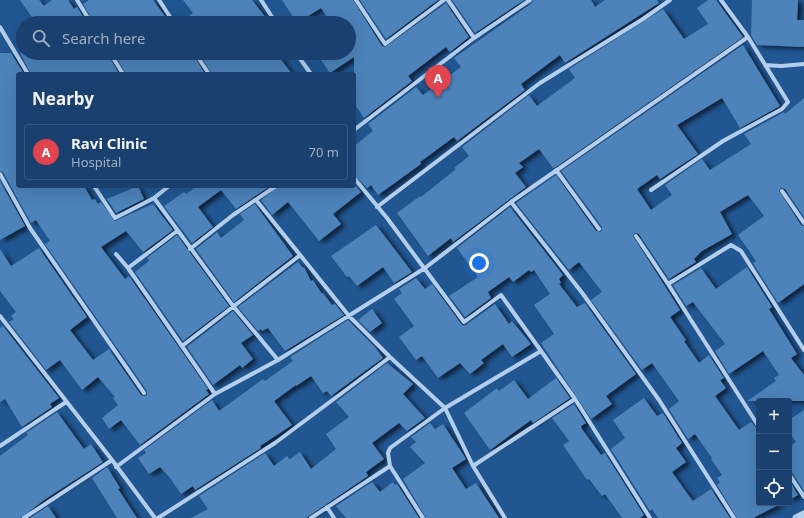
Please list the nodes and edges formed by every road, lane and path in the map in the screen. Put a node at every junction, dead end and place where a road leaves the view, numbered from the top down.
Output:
1 (77, 0) edge
2 (159, 0) edge
3 (261, 0) edge
4 (356, 0) edge
5 (444, 0) edge
6 (448, 0) edge
7 (530, 0) edge
8 (670, 0) edge
9 (721, 0) edge
10 (87, 16) edge
11 (169, 16) edge
12 (271, 16) edge
13 (0, 28) edge
14 (748, 37) junction
15 (474, 38) junction
16 (16, 54) edge
17 (19, 60) edge
18 (114, 60) edge
19 (200, 60) edge
20 (301, 60) edge
21 (765, 64) junction
22 (804, 64) edge
23 (27, 72) edge
24 (122, 72) edge
25 (208, 72) edge
26 (310, 72) edge
27 (356, 128) edge
28 (556, 170) junction
29 (0, 174) edge
30 (356, 180) edge
31 (95, 188) edge
32 (167, 188) edge
33 (273, 188) edge
34 (651, 190) dead end
35 (782, 191) dead end
36 (154, 198) junction
37 (256, 200) junction
38 (511, 202) junction
39 (378, 207) junction
40 (804, 223) edge
41 (599, 229) dead end
42 (177, 230) junction
43 (636, 236) dead end
44 (190, 249) junction
45 (116, 254) dead end
46 (299, 256) junction
47 (128, 268) junction
48 (425, 268) junction
49 (668, 284) junction
50 (233, 306) junction
51 (0, 316) edge
52 (349, 316) junction
53 (182, 346) junction
54 (804, 350) edge
55 (541, 351) junction
56 (390, 357) junction
57 (278, 360) junction
58 (144, 393) dead end
59 (215, 394) junction
60 (575, 399) junction
61 (66, 402) junction
62 (445, 408) junction
63 (756, 422) edge
64 (0, 446) edge
65 (112, 460) junction
66 (390, 466) junction
67 (473, 466) junction
68 (116, 467) junction
69 (792, 479) edge
70 (804, 498) edge
71 (327, 508) junction
72 (804, 514) edge
73 (24, 518) edge
74 (155, 518) edge
75 (158, 518) edge
76 (311, 518) edge
77 (334, 518) edge
78 (423, 518) edge
79 (505, 518) edge
80 (650, 518) edge
81 (734, 518) edge
82 (796, 518) edge

1 - 10 street
2 - 11 street
3 - 12 street
4 - 5 street
6 - 15 street
7 - 15 street
8 - 39 street
9 - 14 street
13 - 16 street
14 - 21 street
14 - 28 street
15 - 27 street
17 - 23 street
18 - 24 street
19 - 25 street
20 - 26 street
21 - 22 street
21 - 34 street
28 - 38 street
28 - 41 street
29 - 58 street
30 - 39 street
31 - 36 street
32 - 36 street
33 - 37 street
35 - 40 street
36 - 42 street
37 - 44 street
37 - 46 street
38 - 48 street
38 - 81 street
39 - 48 street
42 - 44 street
42 - 47 street
43 - 49 street
44 - 50 street
45 - 47 street
46 - 50 street
46 - 52 street
47 - 53 street
48 - 52 street
48 - 55 street
49 - 54 street
49 - 63 street
50 - 53 street
50 - 57 street
51 - 61 street
52 - 56 street
52 - 57 street
53 - 59 street
55 - 60 street
55 - 62 street
56 - 62 street
56 - 75 street
57 - 59 street
59 - 68 street
60 - 67 street
60 - 80 street
61 - 64 street
61 - 65 street
62 - 66 street
62 - 67 street
65 - 68 street
65 - 73 street
66 - 71 street
66 - 78 street
67 - 79 street
68 - 74 street
69 - 70 street
71 - 76 street
71 - 77 street
72 - 82 street

